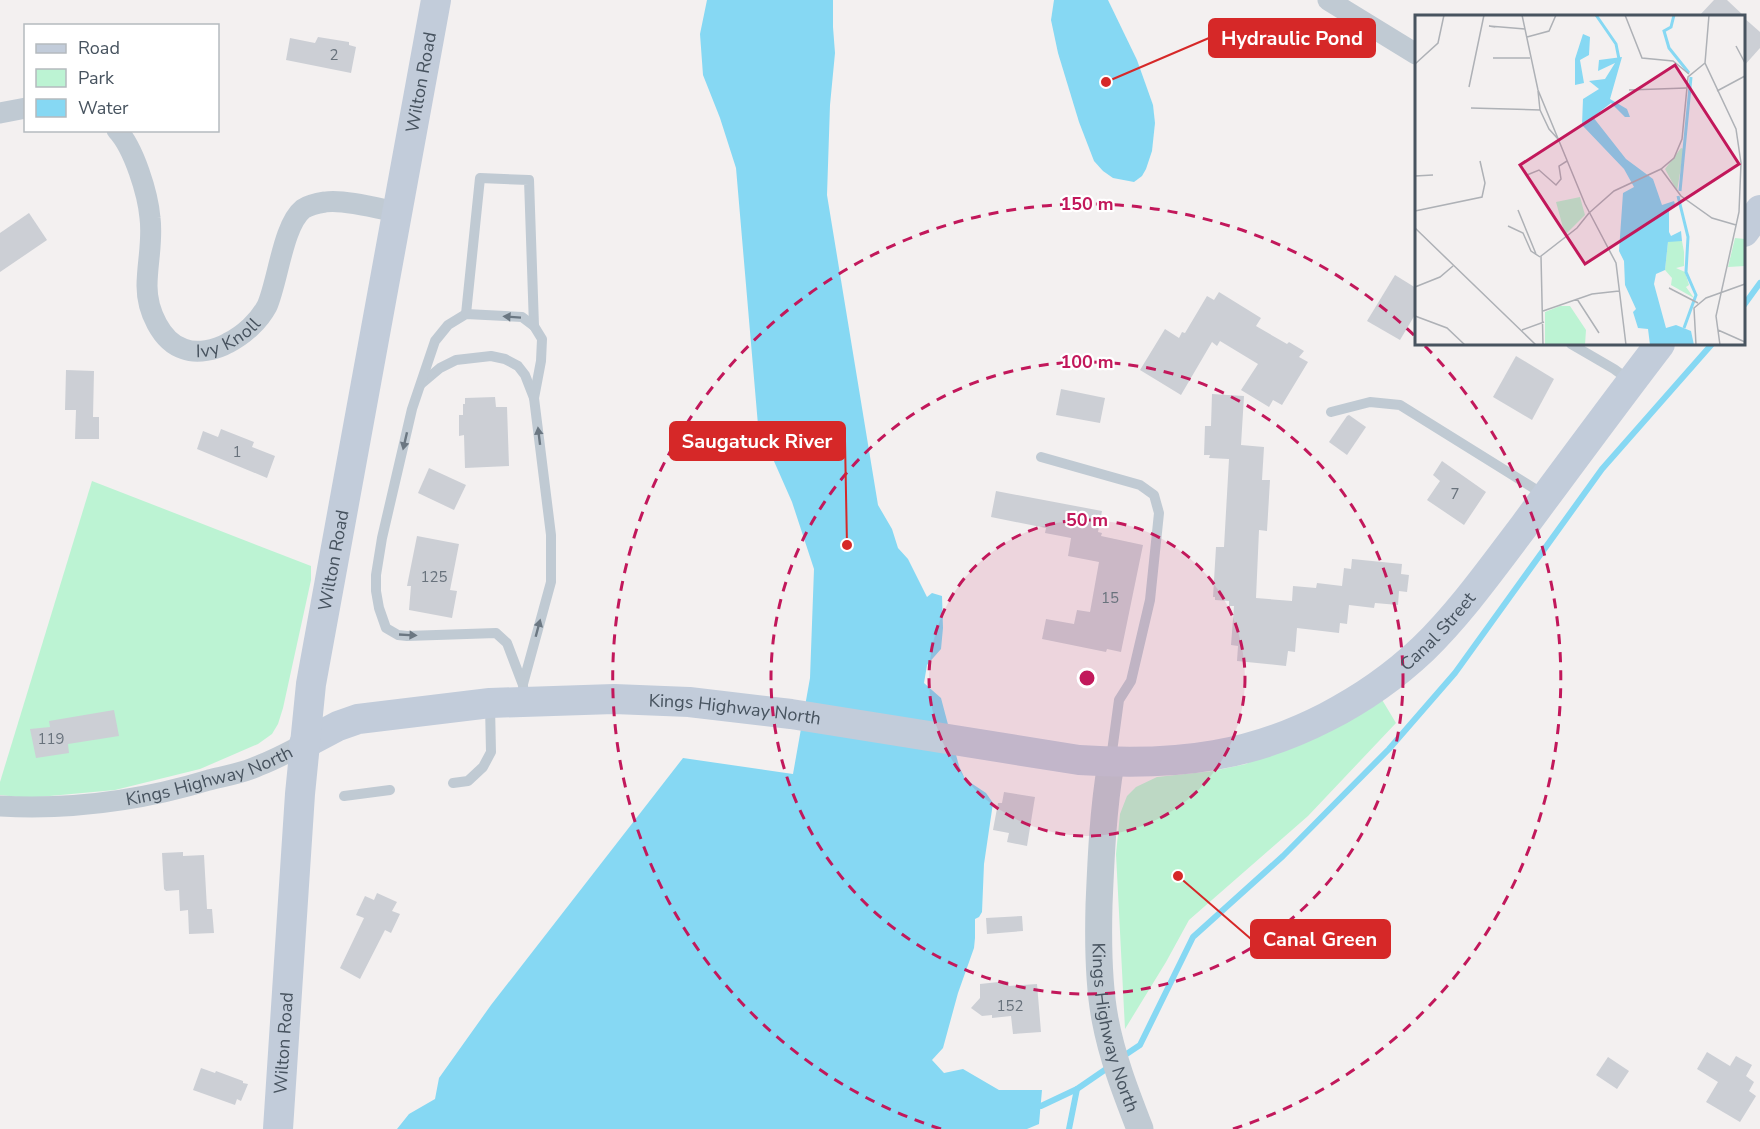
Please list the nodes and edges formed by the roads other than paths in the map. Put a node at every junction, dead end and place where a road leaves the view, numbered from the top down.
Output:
1 (435, 0) edge
2 (1328, 0) edge
3 (1415, 53) edge
4 (24, 108) edge
5 (0, 113) edge
6 (119, 132) edge
7 (1760, 210) edge
8 (396, 212) junction
9 (1745, 229) edge
10 (466, 314) junction
11 (534, 326) junction
12 (1573, 345) edge
13 (1659, 345) edge
14 (1631, 382) junction
15 (421, 385) junction
16 (534, 398) junction
17 (1331, 412) dead end
18 (1041, 457) dead end
19 (1546, 496) junction
20 (524, 693) junction
21 (490, 703) junction
22 (304, 744) junction
23 (1111, 762) junction
24 (453, 783) dead end
25 (390, 790) dead end
26 (344, 796) dead end
27 (0, 806) edge
28 (1136, 1119) edge
29 (278, 1129) edge

1 - 8 main road, Wilton Road
2 - 3 street
4 - 5 street
6 - 8 street, Ivy Knoll
7 - 9 main road
8 - 22 main road, Wilton Road
11 -> 10 lane
10 - 11 lane
10 - 15 lane
11 - 16 lane
12 - 14 lane
13 - 14 main road, Canal Street
14 - 19 main road, Canal Street
15 - 16 lane
15 -> 20 lane
20 -> 16 lane
17 - 19 lane
18 - 23 lane
19 - 23 main road, Canal Street
20 - 21 main road, Kings Highway North
20 - 23 main road, Kings Highway North
21 - 22 main road, Kings Highway North
21 - 24 lane
22 - 27 street, Kings Highway North
22 - 29 main road, Wilton Road
23 - 28 street, Kings Highway North
25 - 26 lane

